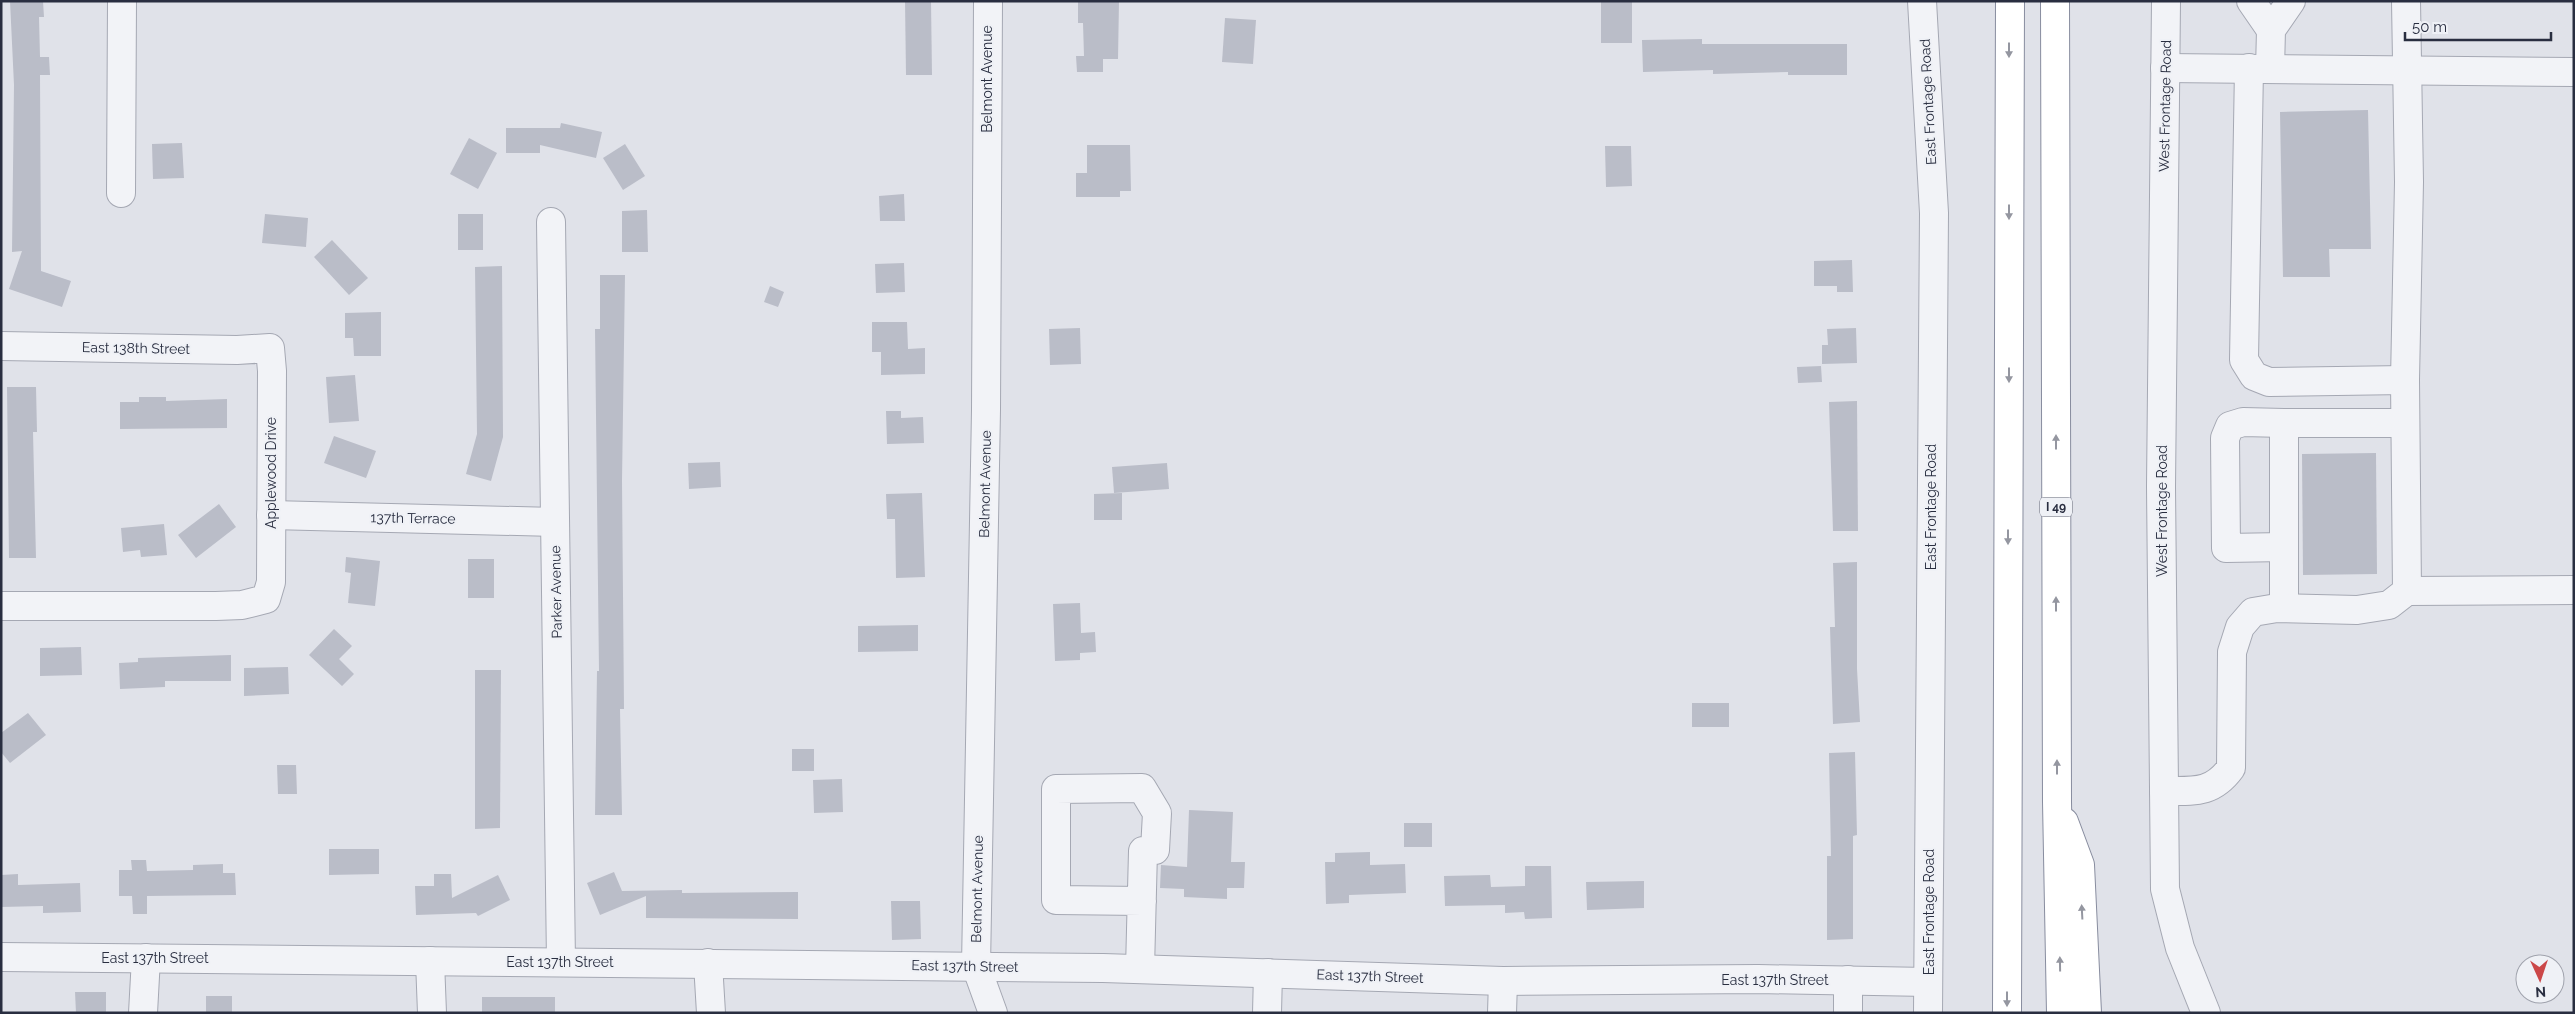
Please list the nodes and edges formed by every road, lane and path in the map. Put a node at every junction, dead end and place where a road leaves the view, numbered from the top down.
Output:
1 (122, 1) edge
2 (988, 1) edge
3 (1922, 1) edge
4 (2010, 1) edge
5 (2055, 1) edge
6 (2166, 1) edge
7 (2251, 1) edge
8 (2291, 1) edge
9 (2406, 1) edge
10 (2271, 30) junction
11 (2165, 68) junction
12 (2259, 68) junction
13 (2407, 70) junction
14 (2574, 72) edge
15 (122, 193) dead end
16 (551, 222) dead end
17 (1, 346) edge
18 (270, 348) joint
19 (2404, 380) junction
20 (2405, 423) junction
21 (2284, 424) junction
22 (271, 515) junction
23 (555, 522) junction
24 (2284, 547) junction
25 (2574, 590) edge
26 (2407, 591) junction
27 (1, 606) edge
28 (2284, 608) junction
29 (2164, 791) junction
30 (2057, 802) junction
31 (1142, 900) junction
32 (1, 957) edge
33 (146, 958) junction
34 (430, 961) junction
35 (561, 962) junction
36 (708, 963) junction
37 (976, 966) junction
38 (1140, 969) junction
39 (1268, 973) junction
40 (1848, 980) junction
41 (1503, 981) junction
42 (1928, 982) junction
43 (143, 1013) edge
44 (432, 1013) edge
45 (711, 1013) edge
46 (993, 1013) edge
47 (1267, 1013) edge
48 (1502, 1013) edge
49 (1848, 1013) edge
50 (1928, 1013) edge
51 (2007, 1013) edge
52 (2061, 1013) edge
53 (2087, 1013) edge
54 (2206, 1013) edge

1 - 15 street
2 - 37 street, Belmont Avenue
3 - 42 street, East Frontage Road
4 -> 51 highway
30 -> 5 highway, I 49
6 - 11 street, West Frontage Road
7 - 10 street
8 - 10 street
9 - 13 street
10 - 12 street
11 - 12 street
11 - 29 street, West Frontage Road
12 - 13 street
12 - 19 street
13 - 14 street
13 - 19 street
16 - 23 street, Parker Avenue
17 - 18 street, East 138th Street
18 - 22 street, Applewood Drive
19 - 20 street
20 - 21 street
20 - 26 street
21 - 24 street
21 - 24 street
22 - 23 street, 137th Terrace
22 - 27 street, Applewood Drive
23 - 35 street, Parker Avenue
24 - 28 street
25 - 26 street
26 - 28 street
28 - 29 street
29 - 54 street, West Frontage Road
52 -> 30 highway, I 49
53 -> 30 highway
31 - 31 street
31 - 38 street
32 - 33 street, East 137th Street
33 - 34 street, East 137th Street
33 - 43 street
34 - 35 street, East 137th Street
34 - 44 street
35 - 36 street, East 137th Street
36 - 37 street, East 137th Street
36 - 45 street
37 - 38 street, East 137th Street
37 - 46 street
38 - 39 street, East 137th Street
39 - 41 street, East 137th Street
39 - 47 street
40 - 41 street, East 137th Street
40 - 42 street, East 137th Street
40 - 49 street
41 - 48 street
42 - 50 street, East Frontage Road

